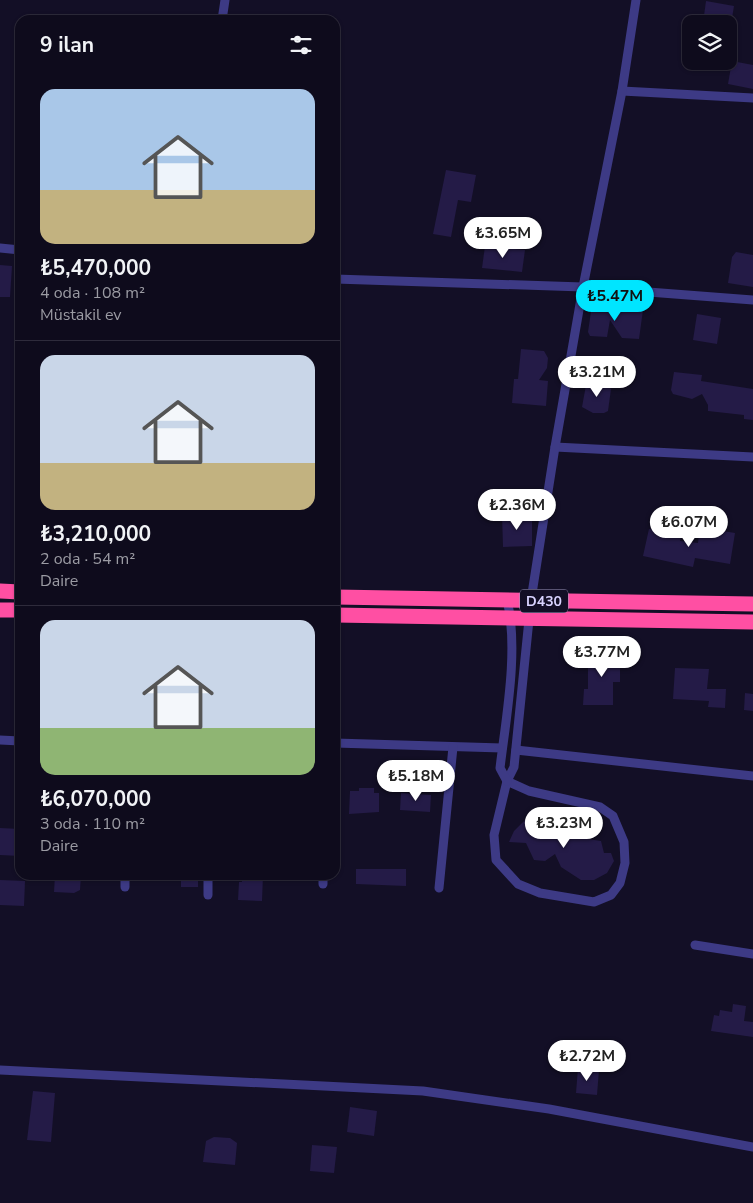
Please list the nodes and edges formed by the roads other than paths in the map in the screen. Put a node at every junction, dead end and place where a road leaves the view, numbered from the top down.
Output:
1 (225, 0) edge
2 (636, 0) edge
3 (223, 15) edge
4 (622, 91) junction
5 (753, 98) edge
6 (0, 248) edge
7 (15, 250) edge
8 (340, 279) edge
9 (583, 287) junction
10 (753, 300) edge
11 (555, 447) junction
12 (753, 457) edge
13 (0, 592) edge
14 (15, 592) edge
15 (340, 597) edge
16 (507, 600) junction
17 (531, 600) junction
18 (753, 604) edge
19 (0, 610) edge
20 (15, 610) edge
21 (340, 615) edge
22 (511, 618) junction
23 (531, 618) junction
24 (753, 622) edge
25 (0, 740) edge
26 (15, 741) edge
27 (340, 743) edge
28 (453, 747) junction
29 (502, 748) junction
30 (516, 750) junction
31 (753, 776) edge
32 (507, 781) junction
33 (125, 880) edge
34 (208, 880) edge
35 (125, 887) dead end
36 (439, 888) dead end
37 (208, 894) dead end
38 (695, 944) dead end
39 (753, 954) edge
40 (0, 1070) edge
41 (753, 1147) edge

1 - 3 street
2 - 4 street
4 - 5 street
4 - 9 street
6 - 7 street
8 - 9 street
9 - 10 street
9 - 11 street
11 - 12 street
11 - 17 street
13 - 14 highway
15 - 16 highway, D430
16 - 17 highway, D430
16 - 22 street
17 - 18 highway, D430
17 - 23 street
19 - 20 highway
21 - 22 highway, D430
22 - 23 highway, D430
22 - 29 street
23 - 24 highway, D430
23 - 30 street
25 - 26 street
27 - 28 street
28 - 29 street
28 - 36 street
29 - 32 street
30 - 31 street
30 - 32 street
32 - 32 street
33 - 35 street
34 - 37 street
38 - 39 street
40 - 41 street

